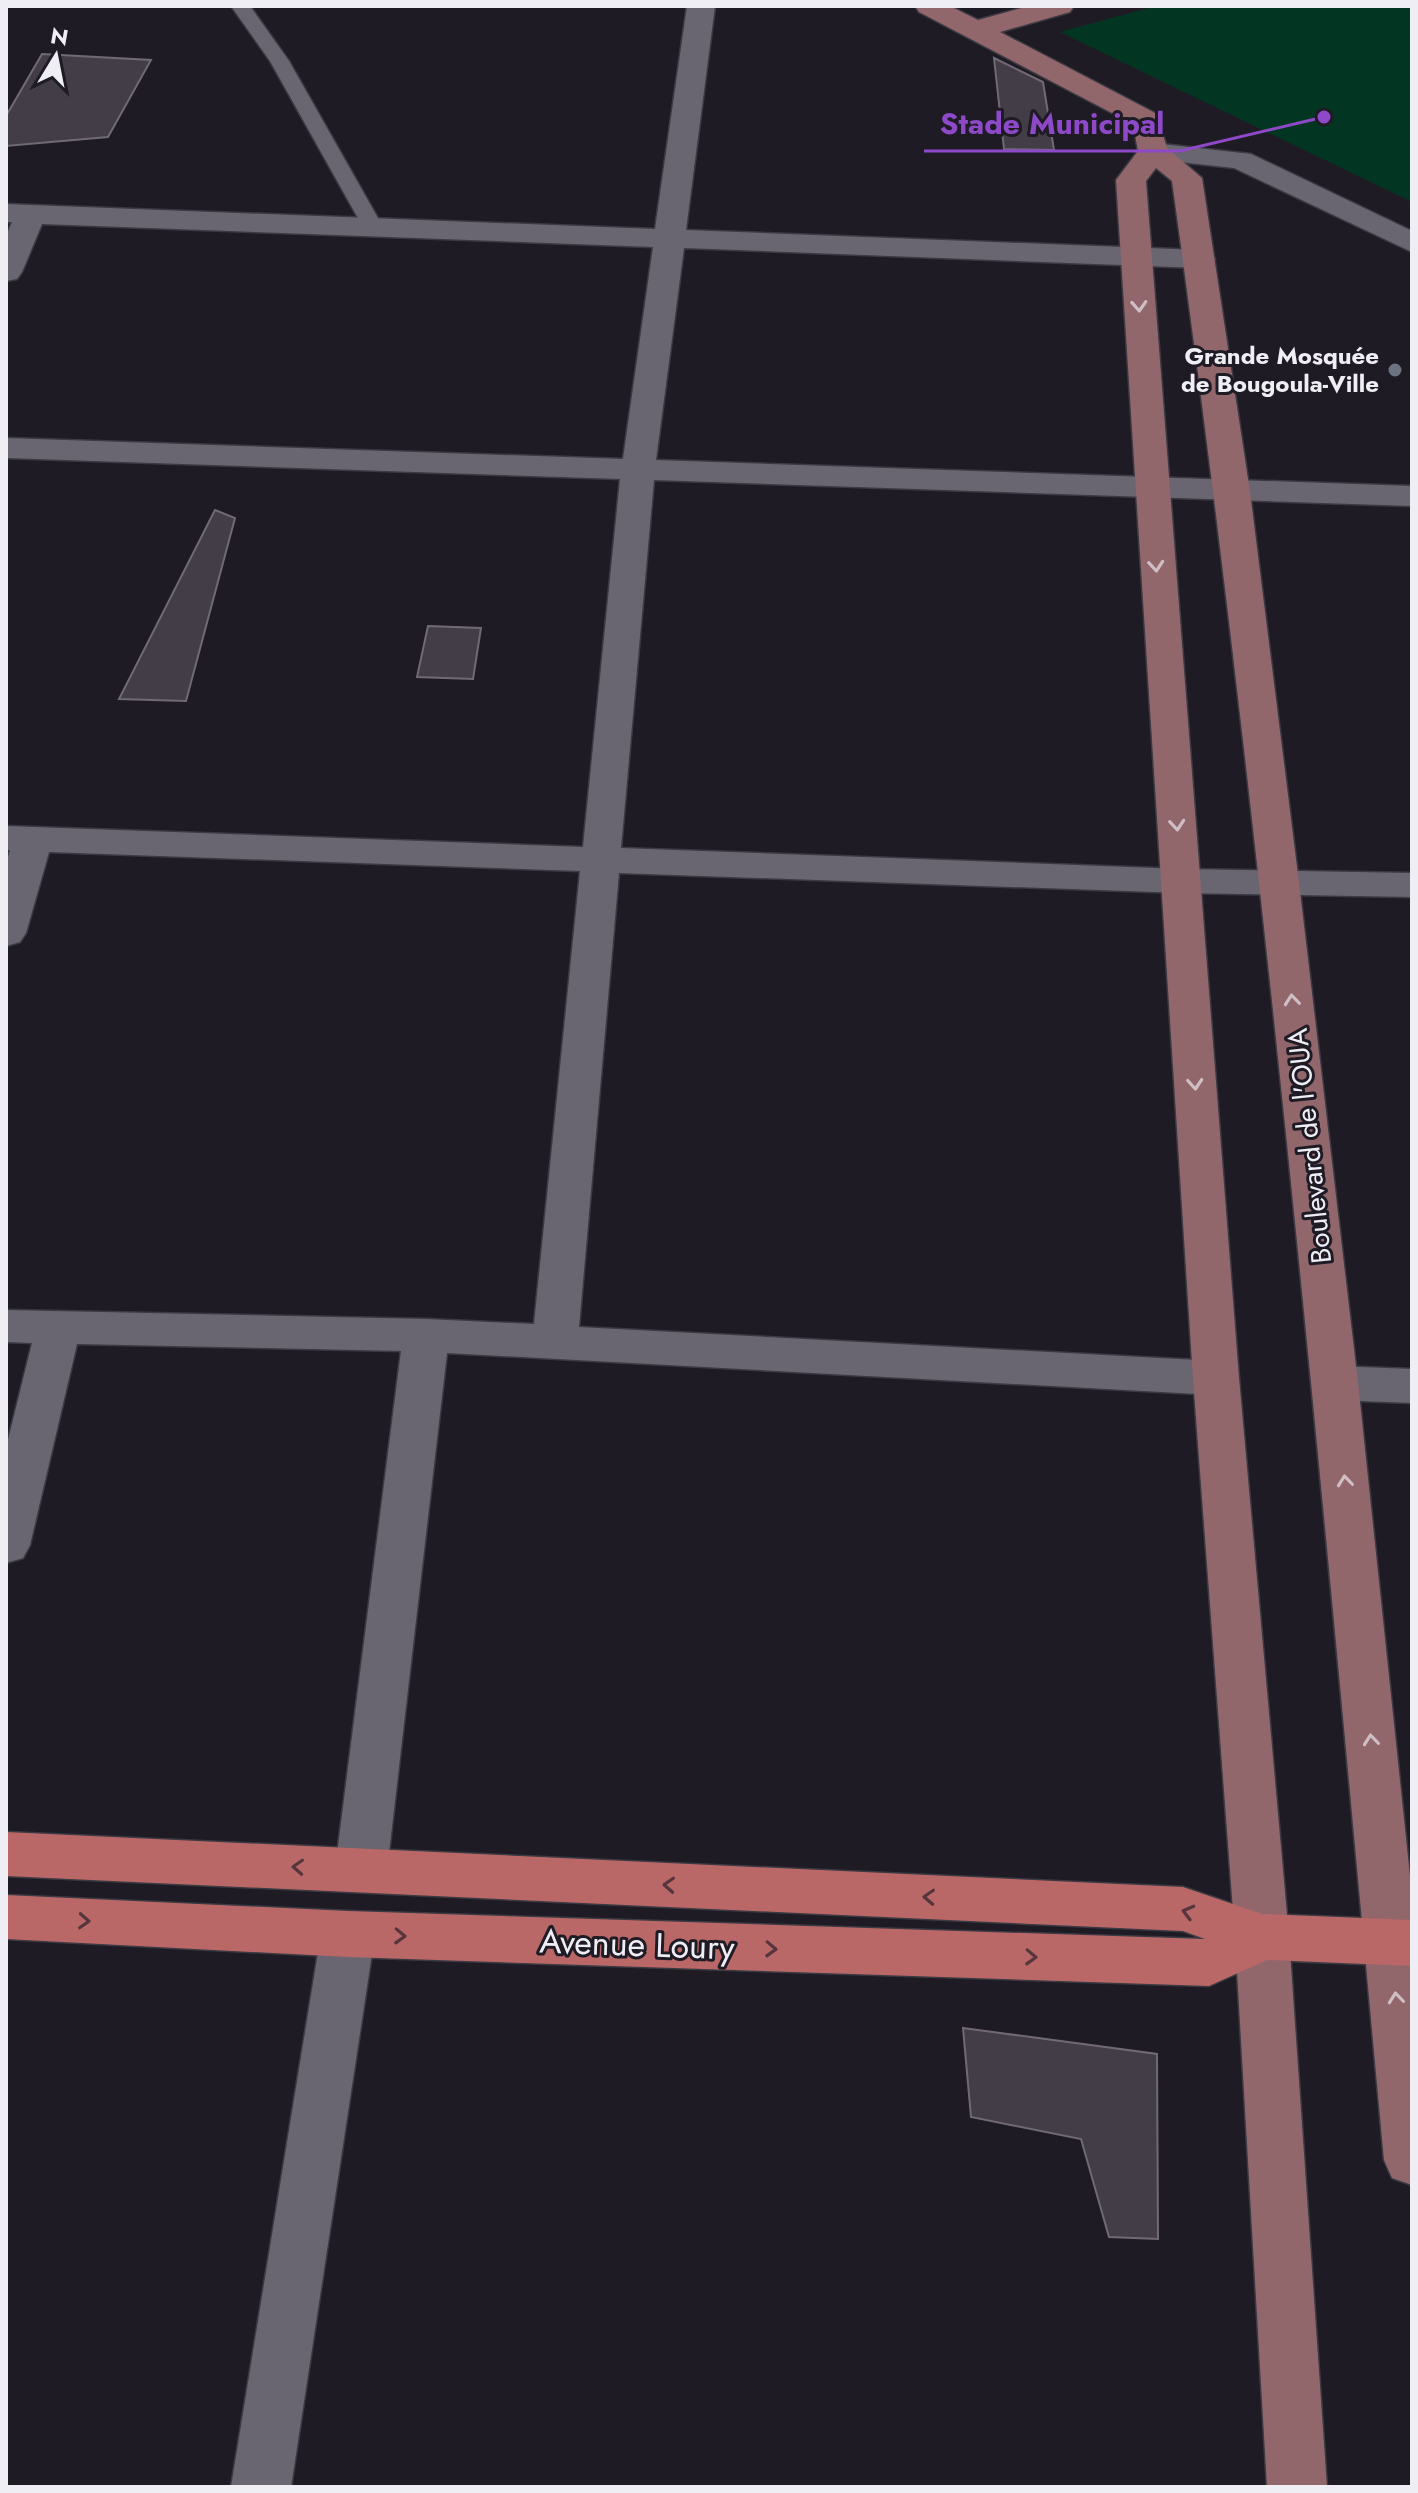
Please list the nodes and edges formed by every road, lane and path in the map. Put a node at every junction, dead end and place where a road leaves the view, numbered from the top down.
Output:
1 (240, 6) edge
2 (701, 6) edge
3 (929, 6) edge
4 (1060, 6) edge
5 (975, 30) junction
6 (1153, 152) junction
7 (19, 214) edge
8 (373, 227) junction
9 (670, 237) junction
10 (1412, 243) edge
11 (1137, 256) junction
12 (1199, 259) junction
13 (6, 272) edge
14 (6, 448) edge
15 (638, 470) junction
16 (1150, 487) junction
17 (1233, 492) junction
18 (1412, 496) edge
19 (20, 838) edge
20 (599, 859) junction
21 (1182, 881) junction
22 (1279, 883) junction
23 (1412, 885) edge
24 (6, 933) edge
25 (6, 1326) edge
26 (58, 1328) junction
27 (426, 1335) junction
28 (555, 1340) junction
29 (1216, 1378) junction
30 (1335, 1383) junction
31 (1412, 1386) edge
32 (6, 1545) edge
33 (6, 1854) edge
34 (361, 1870) junction
35 (6, 1917) edge
36 (348, 1934) junction
37 (1262, 1937) junction
38 (1401, 1942) edge
39 (1412, 2160) edge
40 (261, 2487) edge
41 (1297, 2487) edge

1 - 8 lane
2 - 9 street
3 - 5 main road
4 - 5 main road
5 - 6 main road
6 - 10 street
6 - 11 main road
6 - 12 main road, Boulevard de l'OUA
7 - 8 street
7 - 13 street
8 - 9 street
9 - 11 street
9 - 15 street
11 - 12 street
11 -> 16 main road
12 - 17 main road, Boulevard de l'OUA
14 - 15 street
15 - 16 street
15 - 20 street
16 - 17 street
16 -> 21 main road
17 - 18 street
17 - 22 main road, Boulevard de l'OUA
19 - 20 street
19 - 24 street
20 - 21 street
20 - 28 street
21 - 22 street
21 -> 29 main road
22 - 23 street
30 -> 22 main road, Boulevard de l'OUA
25 - 26 street
26 - 27 street
26 - 32 street
27 - 28 street
27 - 34 street
28 - 29 street
29 - 37 main road
30 - 31 street
38 -> 30 main road, Boulevard de l'OUA
34 -> 33 main road, Avenue Loury
37 -> 34 main road, Avenue Loury
35 -> 36 main road, Avenue Loury
36 -> 37 main road, Avenue Loury
36 - 40 street
37 - 38 main road, Avenue Loury
37 - 41 main road
39 -> 38 main road, Boulevard de l'OUA

